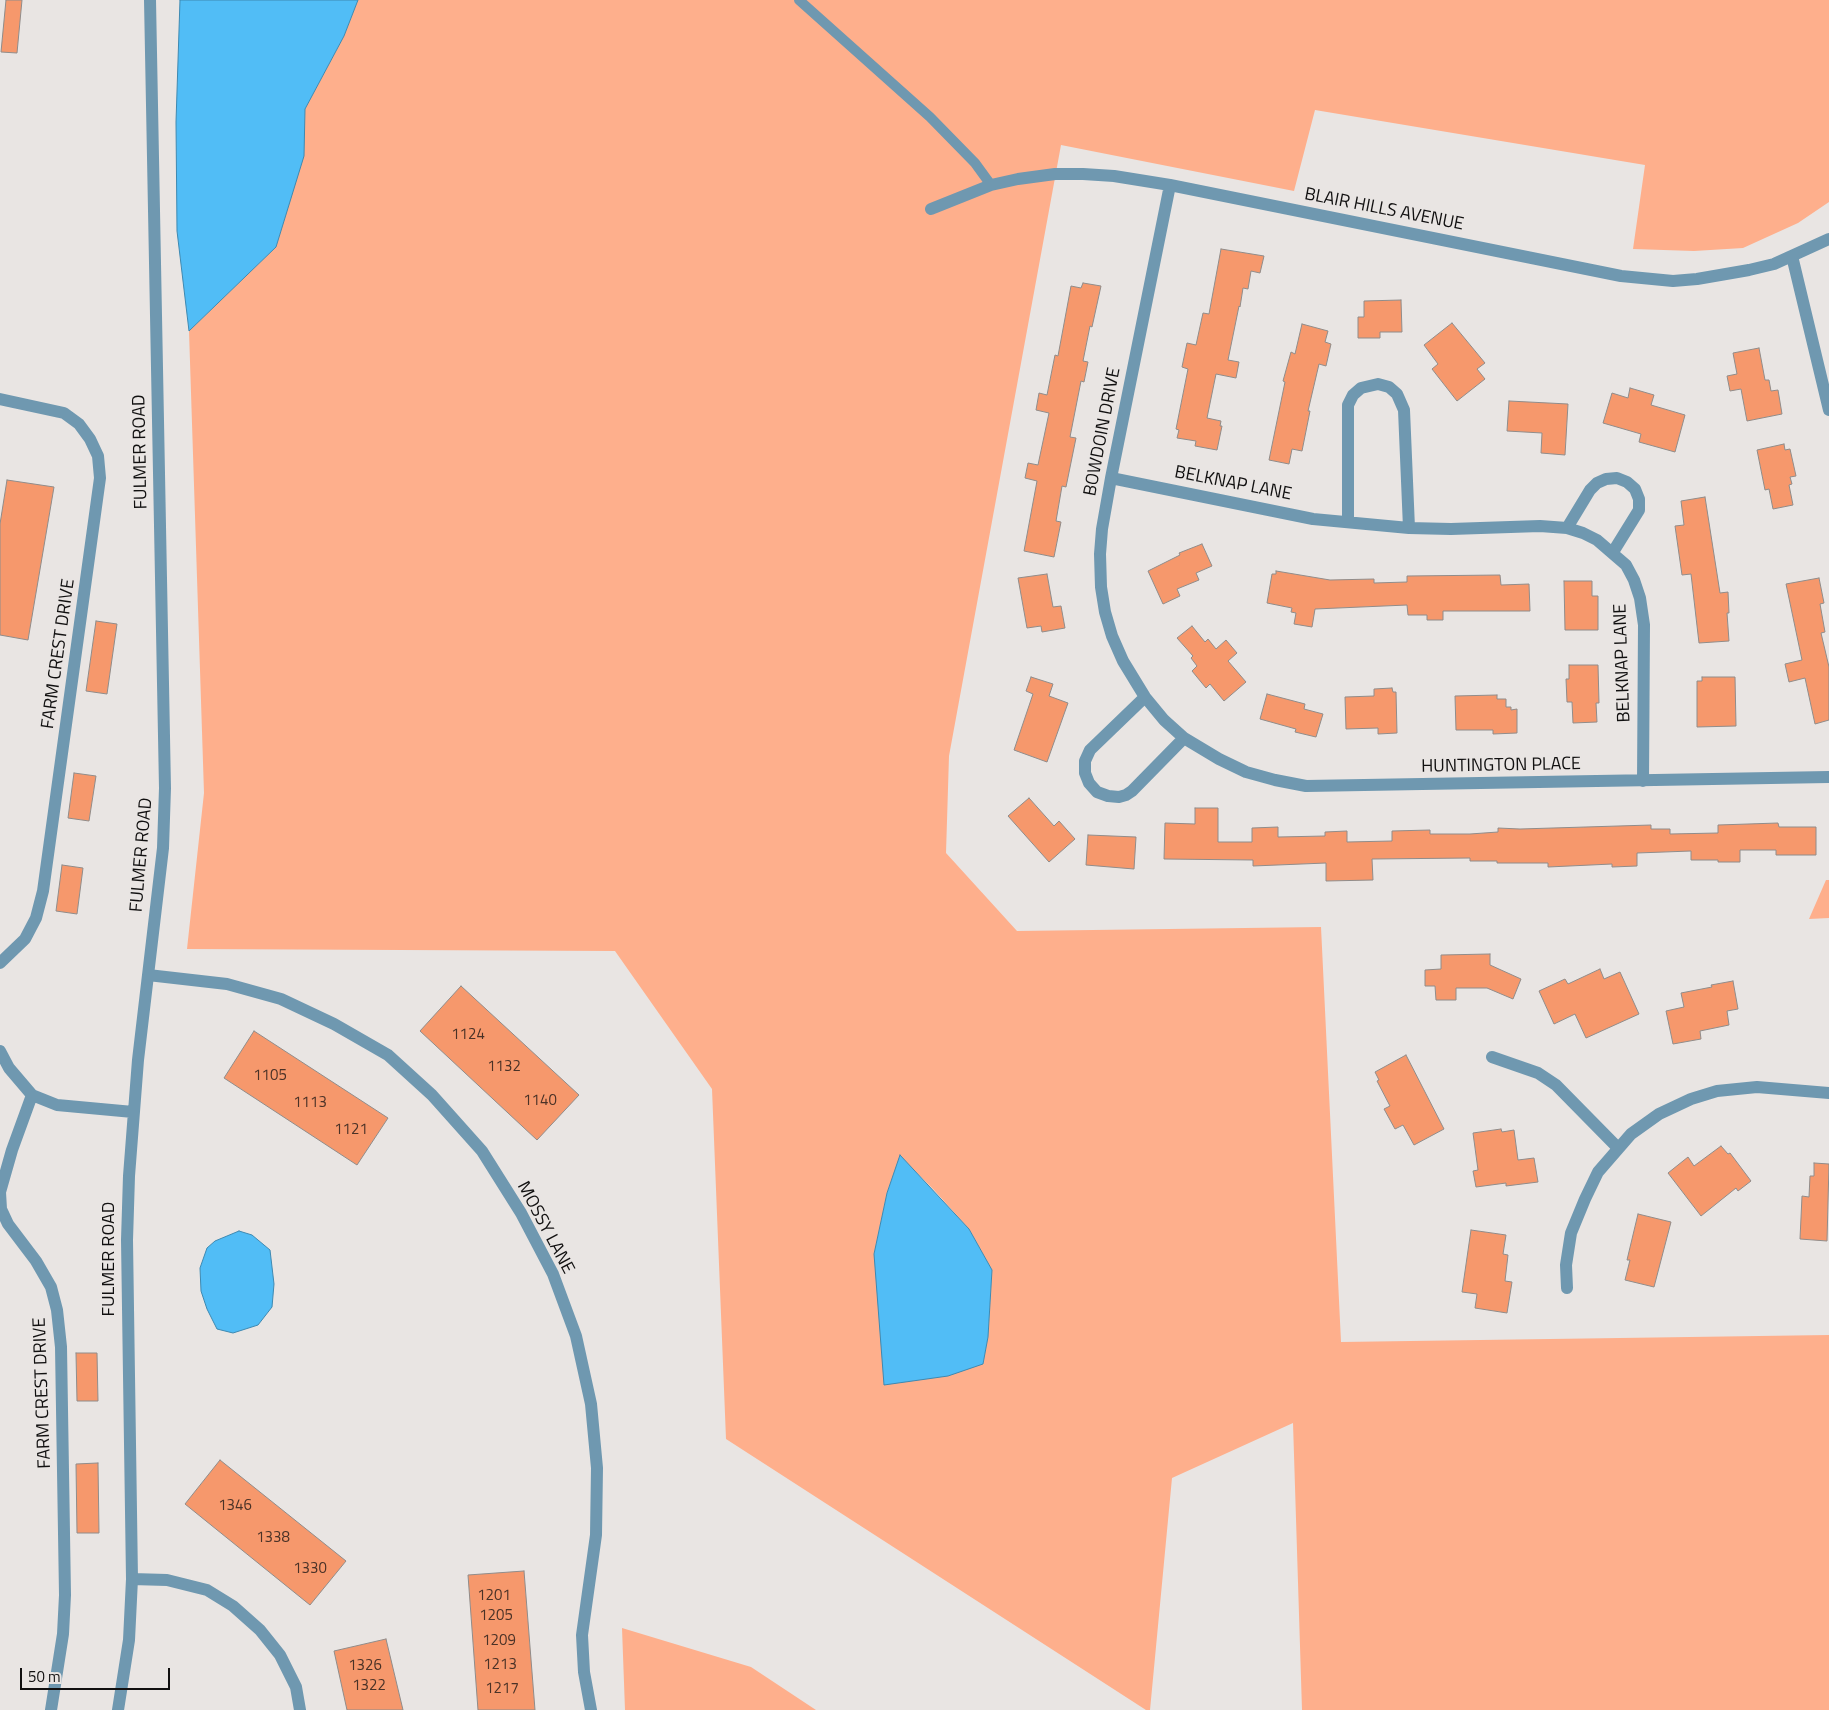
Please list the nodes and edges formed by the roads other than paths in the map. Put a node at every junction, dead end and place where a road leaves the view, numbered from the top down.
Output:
1 (150, 0) edge
2 (799, 0) edge
3 (991, 185) junction
4 (1170, 185) junction
5 (931, 209) dead end
6 (1829, 239) edge
7 (1792, 256) junction
8 (0, 399) edge
9 (1829, 410) edge
10 (1111, 478) junction
11 (1348, 522) junction
12 (1409, 528) junction
13 (1567, 528) junction
14 (1613, 552) junction
15 (1135, 682) joint
16 (1145, 697) junction
17 (1184, 738) junction
18 (1829, 777) edge
19 (1643, 780) junction
20 (0, 963) edge
21 (148, 975) junction
22 (0, 1051) edge
23 (1492, 1057) dead end
24 (1829, 1093) edge
25 (32, 1095) junction
26 (133, 1112) junction
27 (1618, 1148) junction
28 (1567, 1288) dead end
29 (132, 1579) junction
30 (50, 1710) edge
31 (118, 1710) edge
32 (300, 1710) edge
33 (591, 1710) edge

1 - 21 street, FULMER ROAD
2 - 3 lane
3 - 4 street, BLAIR HILLS AVENUE
3 - 5 street, BLAIR HILLS AVENUE
4 - 7 street, BLAIR HILLS AVENUE
4 - 10 street, BOWDOIN DRIVE
6 - 7 street, BLAIR HILLS AVENUE
7 - 9 street
8 - 20 street, FARM CREST DRIVE
10 - 11 street, BELKNAP LANE
10 - 15 street, BOWDOIN DRIVE
11 - 12 street, BELKNAP LANE
11 - 12 street
12 - 13 street, BELKNAP LANE
13 - 14 street, BELKNAP LANE
13 - 14 street
14 - 19 street, BELKNAP LANE
15 - 16 street, HUNTINGTON PLACE
16 - 17 street, HUNTINGTON PLACE
16 - 17 street
17 - 19 street, HUNTINGTON PLACE
18 - 19 street, HUNTINGTON PLACE
21 - 26 street, FULMER ROAD
21 - 33 street, MOSSY LANE
22 - 25 street
23 - 27 street
24 - 27 street
25 - 26 street
25 - 30 street, FARM CREST DRIVE
26 - 29 street, FULMER ROAD
27 - 28 street
29 - 31 street, FULMER ROAD
29 - 32 street

